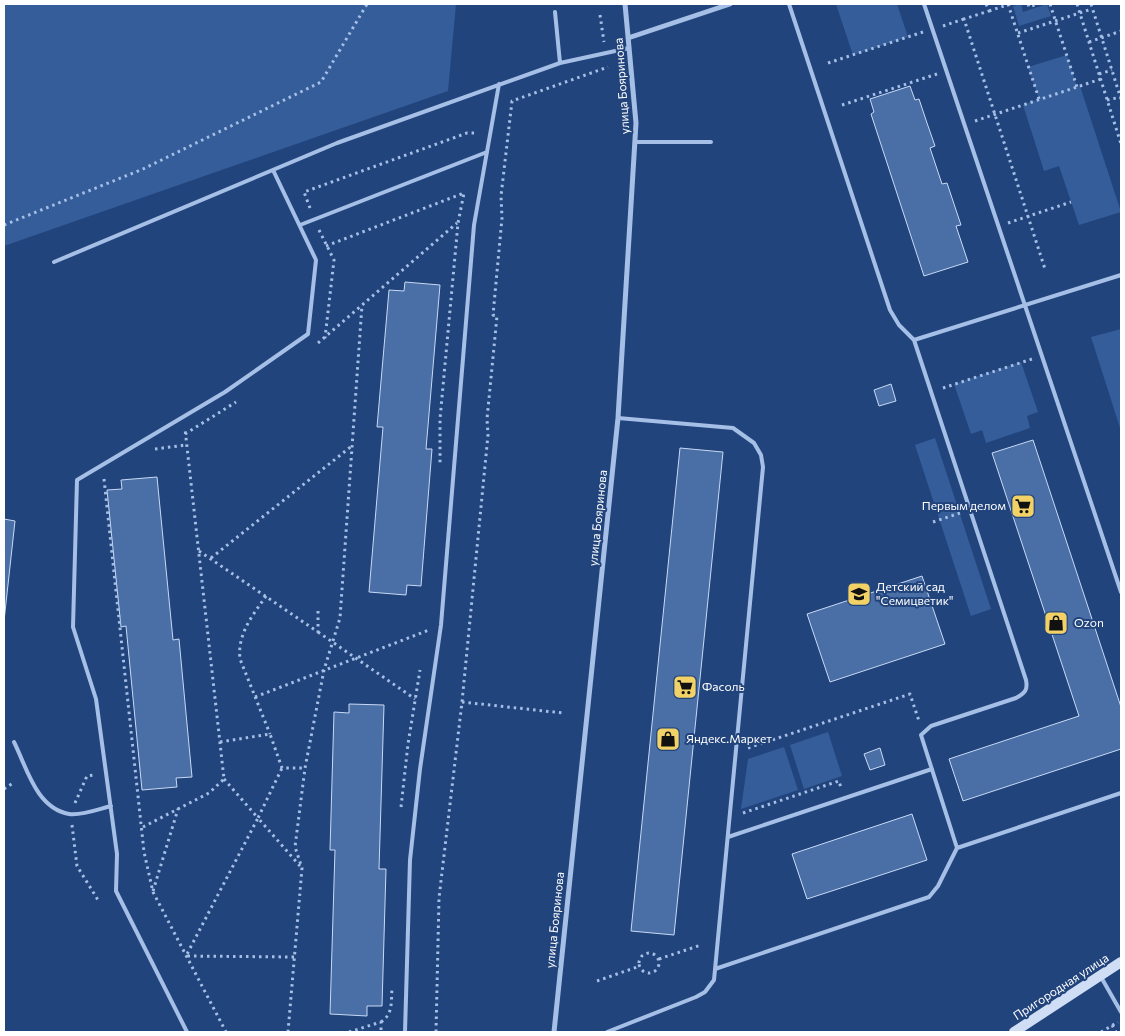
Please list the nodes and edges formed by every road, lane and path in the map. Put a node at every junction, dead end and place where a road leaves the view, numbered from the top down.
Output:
1 (367, 4) edge
2 (625, 4) edge
3 (730, 4) edge
4 (789, 4) edge
5 (924, 4) edge
6 (986, 4) edge
7 (1009, 4) edge
8 (1028, 4) edge
9 (1038, 4) edge
10 (1050, 4) edge
11 (1077, 4) edge
12 (1091, 4) edge
13 (1092, 10) junction
14 (989, 11) junction
15 (555, 12) dead end
16 (1080, 14) junction
17 (600, 15) dead end
18 (964, 19) junction
19 (1056, 21) junction
20 (933, 29) junction
21 (1121, 31) edge
22 (1018, 33) junction
23 (1102, 37) junction
24 (628, 38) junction
25 (1089, 42) junction
26 (629, 48) junction
27 (606, 52) junction
28 (560, 62) junction
29 (828, 63) dead end
30 (947, 70) junction
31 (1112, 70) junction
32 (1099, 74) junction
33 (1101, 79) junction
34 (499, 84) junction
35 (1077, 87) junction
36 (1121, 97) edge
37 (1039, 100) junction
38 (1108, 100) junction
39 (842, 105) dead end
40 (994, 114) junction
41 (965, 124) junction
42 (635, 142) junction
43 (711, 142) dead end
44 (1121, 144) edge
45 (487, 152) junction
46 (273, 170) junction
47 (1071, 202) dead end
48 (1028, 216) junction
49 (458, 223) junction
50 (4, 225) edge
51 (300, 225) junction
52 (999, 226) junction
53 (326, 246) dead end
54 (54, 262) dead end
55 (1045, 269) dead end
56 (1121, 275) edge
57 (362, 305) junction
58 (1025, 305) junction
59 (914, 340) junction
60 (317, 344) dead end
61 (1042, 355) junction
62 (931, 392) junction
63 (240, 399) dead end
64 (183, 417) junction
65 (618, 418) junction
66 (185, 434) junction
67 (353, 444) junction
68 (186, 445) junction
69 (146, 454) dead end
70 (441, 469) dead end
71 (112, 474) dead end
72 (970, 510) junction
73 (933, 522) dead end
74 (198, 550) junction
75 (211, 558) junction
76 (1121, 592) edge
77 (266, 596) junction
78 (318, 610) dead end
79 (427, 624) dead end
80 (441, 625) junction
81 (426, 631) junction
82 (318, 632) junction
83 (425, 641) dead end
84 (333, 644) junction
85 (357, 658) junction
86 (422, 660) dead end
87 (324, 670) junction
88 (255, 697) junction
89 (462, 702) junction
90 (563, 713) dead end
91 (925, 730) junction
92 (270, 734) junction
93 (14, 742) dead end
94 (220, 742) junction
95 (736, 752) junction
96 (282, 768) junction
97 (305, 768) junction
98 (932, 769) junction
99 (107, 773) junction
100 (224, 779) junction
101 (13, 783) dead end
102 (4, 788) edge
103 (1121, 794) edge
104 (845, 798) junction
105 (111, 806) junction
106 (178, 809) junction
107 (70, 815) junction
108 (730, 817) junction
109 (258, 818) junction
110 (143, 827) junction
111 (728, 837) junction
112 (958, 848) junction
113 (302, 868) junction
114 (153, 892) junction
115 (98, 900) dead end
116 (702, 945) dead end
117 (186, 956) junction
118 (294, 957) junction
119 (659, 959) junction
120 (1121, 962) edge
121 (640, 966) junction
122 (715, 969) junction
123 (1100, 975) junction
124 (597, 981) dead end
125 (1121, 1012) edge
126 (1121, 1020) edge
127 (1112, 1025) junction
128 (187, 1032) edge
129 (226, 1032) edge
130 (288, 1032) edge
131 (349, 1032) edge
132 (381, 1032) edge
133 (406, 1032) edge
134 (436, 1032) edge
135 (554, 1032) edge
136 (607, 1032) edge
137 (1014, 1032) edge
138 (1101, 1032) edge
139 (1116, 1032) edge

1 - 50 path
2 - 24 street, улица Бояринова
3 - 24 street
4 - 59 lane
5 - 20 lane
6 - 14 path
7 - 14 path
7 - 22 path
8 - 9 path
10 - 19 path
11 - 16 path
12 - 13 path
13 - 16 path
13 - 23 path
14 - 18 path
15 - 28 lane
16 - 19 path
16 - 25 path
17 - 27 path
18 - 20 path
18 - 40 path
19 - 22 path
19 - 35 path
20 - 29 path
20 - 30 lane
21 - 23 path
22 - 37 path
23 - 25 path
23 - 31 path
24 - 26 street, улица Бояринова
25 - 32 path
26 - 27 lane
26 - 42 street, улица Бояринова
27 - 28 lane
27 - 89 path
28 - 34 lane
30 - 39 path
30 - 41 lane
31 - 32 path
31 - 36 path
32 - 33 path
33 - 35 path
33 - 38 path
34 - 45 lane
34 - 46 lane
35 - 37 path
36 - 38 path
37 - 40 path
38 - 44 path
40 - 41 path
40 - 48 path
41 - 52 lane
42 - 43 lane
42 - 65 street, улица Бояринова
45 - 51 lane
45 - 80 lane
46 - 51 lane
46 - 54 lane
47 - 48 path
48 - 52 path
48 - 55 path
49 - 53 path
49 - 57 path
49 - 70 path
51 - 64 lane
52 - 58 lane
56 - 58 lane
57 - 60 path
57 - 67 path
58 - 59 lane
58 - 61 lane
59 - 62 lane
61 - 62 path
61 - 76 lane
62 - 72 lane
63 - 66 path
64 - 66 path
64 - 99 lane
65 - 95 lane
65 - 135 street, улица Бояринова
66 - 68 path
67 - 75 path
67 - 84 path
68 - 69 path
68 - 74 path
71 - 110 path
72 - 73 path
72 - 91 lane
74 - 75 path
74 - 94 path
75 - 77 path
77 - 82 path
77 - 88 path
78 - 82 path
79 - 81 path
80 - 81 path
80 - 133 lane
81 - 83 path
81 - 85 path
82 - 84 path
84 - 85 path
84 - 87 path
85 - 86 path
85 - 87 path
87 - 88 path
87 - 97 path
88 - 92 path
89 - 90 path
89 - 134 path
91 - 95 path
91 - 98 lane
92 - 94 path
92 - 96 path
93 - 107 lane
94 - 100 path
95 - 108 lane
96 - 97 path
96 - 109 path
97 - 113 path
98 - 104 lane
98 - 112 lane
99 - 105 lane
99 - 107 path
100 - 106 path
100 - 109 path
101 - 102 path
103 - 112 lane
104 - 108 path
104 - 111 lane
105 - 107 lane
105 - 128 lane
106 - 110 path
106 - 114 path
107 - 115 path
108 - 111 lane
109 - 113 path
109 - 117 path
110 - 114 path
111 - 122 lane
112 - 122 lane
113 - 118 path
114 - 117 path
116 - 119 path
117 - 118 path
117 - 129 path
118 - 130 path
119 - 121 path
119 - 121 path
120 - 123 street, Пригородная улица
121 - 124 path
122 - 136 lane
123 - 125 lane
123 - 137 street, Пригородная улица
126 - 127 path
127 - 138 path
127 - 139 path
131 - 132 path

